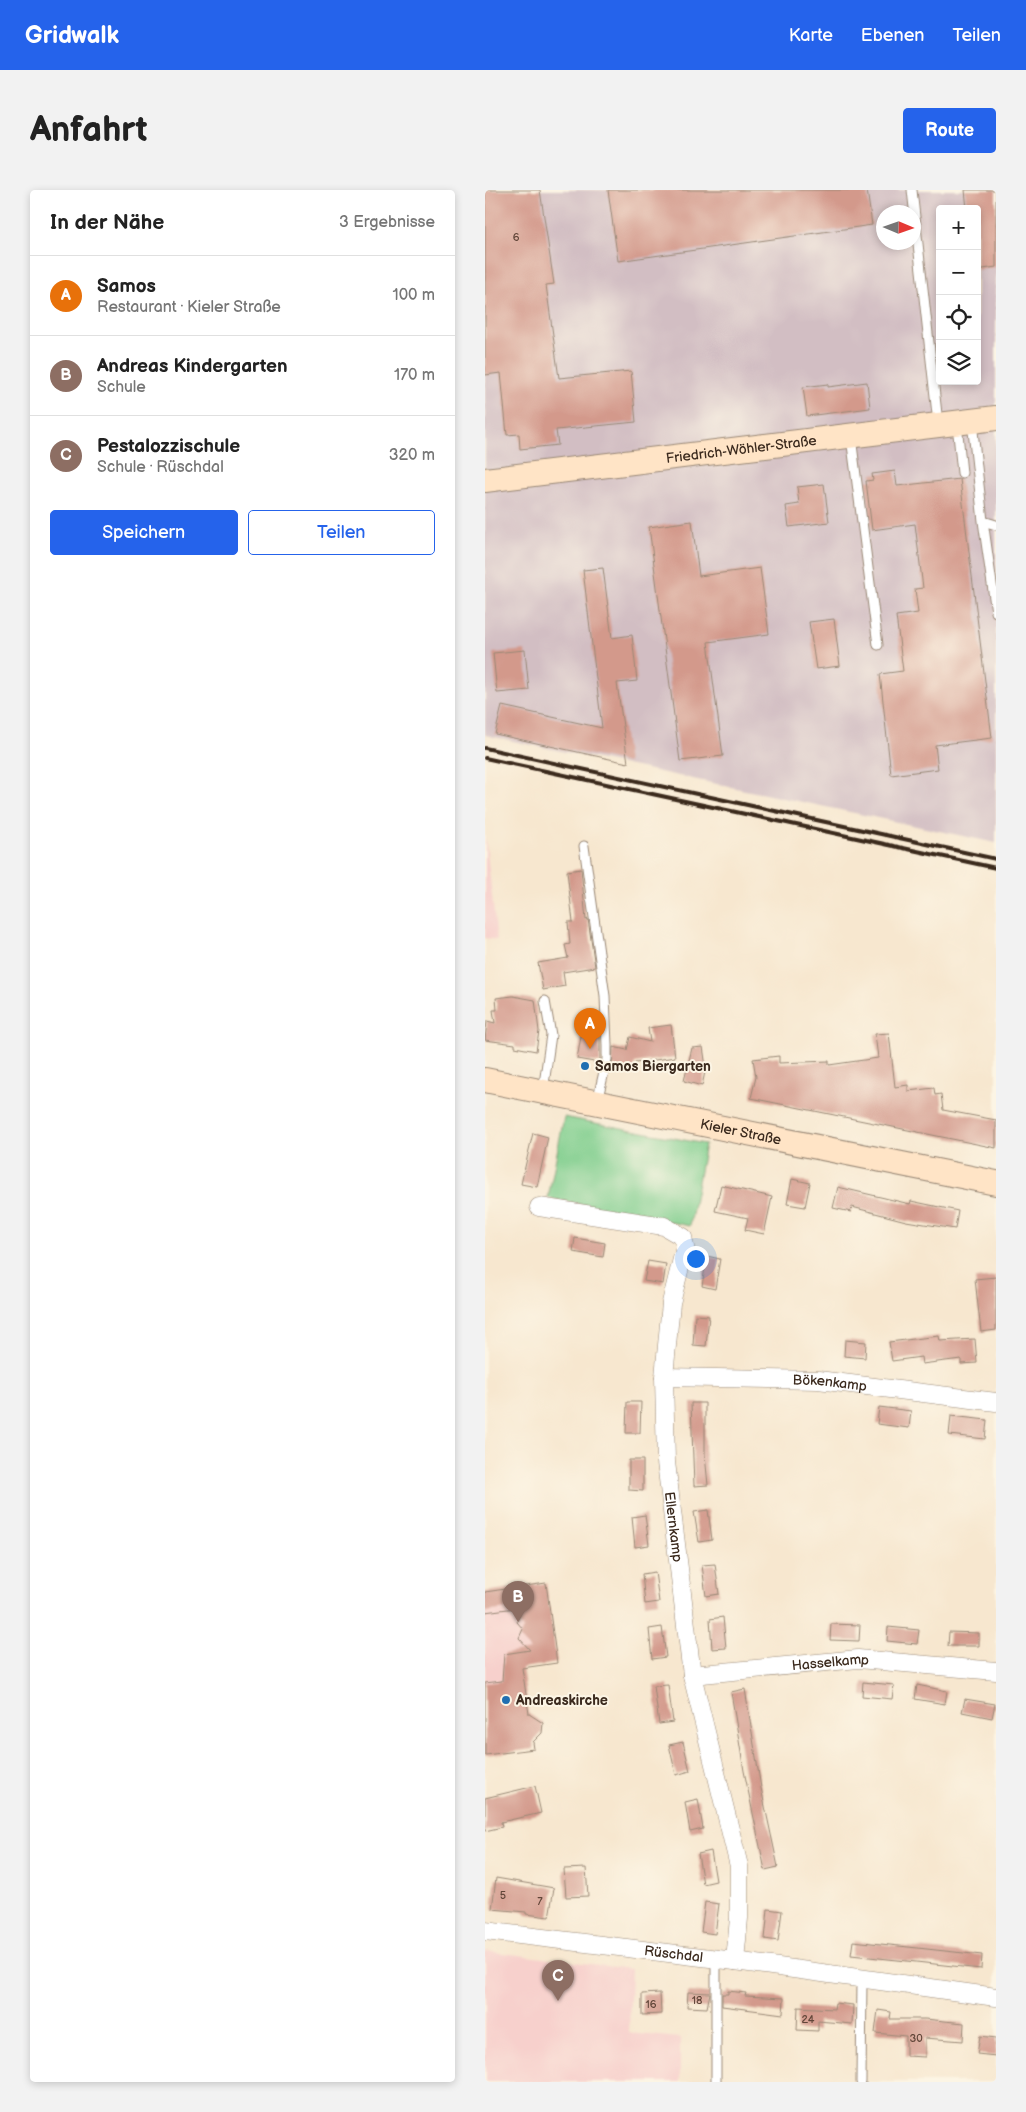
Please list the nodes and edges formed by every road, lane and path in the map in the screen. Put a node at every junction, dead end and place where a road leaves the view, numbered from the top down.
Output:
1 (912, 190) edge
2 (996, 418) edge
3 (955, 422) junction
4 (851, 435) junction
5 (962, 473) dead end
6 (485, 480) edge
7 (983, 520) junction
8 (996, 525) edge
9 (996, 612) edge
10 (878, 645) dead end
11 (584, 846) dead end
12 (545, 1001) dead end
13 (485, 1080) edge
14 (543, 1092) junction
15 (597, 1102) junction
16 (996, 1183) edge
17 (539, 1207) dead end
18 (664, 1377) junction
19 (996, 1402) edge
20 (969, 1670) junction
21 (996, 1671) edge
22 (692, 1674) junction
23 (996, 1677) edge
24 (485, 1931) edge
25 (716, 1959) junction
26 (735, 1961) junction
27 (862, 1980) junction
28 (996, 1997) edge
29 (716, 2082) edge
30 (861, 2082) edge

1 - 3 lane
2 - 3 main road, Friedrich-Wöhler-Straße
3 - 4 main road, Friedrich-Wöhler-Straße
3 - 5 lane
3 - 7 lane
4 - 6 main road, Friedrich-Wöhler-Straße
4 - 10 lane
7 - 8 lane
7 - 9 lane
11 - 15 lane
12 - 14 lane
13 - 14 main road, Kieler Straße
14 - 15 main road, Kieler Straße
15 - 16 main road, Kieler Straße
17 - 18 street, Ellernkamp
18 - 19 street, Bökenkamp
18 - 22 street, Ellernkamp
20 - 21 street, Hasselkamp
20 - 22 street, Hasselkamp
20 - 23 street, Hasselkamp
22 - 26 street, Ellernkamp
24 - 25 street, Rüschdal
25 - 26 street, Rüschdal
25 - 29 lane
26 - 27 street, Rüschdal
27 - 28 street, Rüschdal
27 - 30 lane

